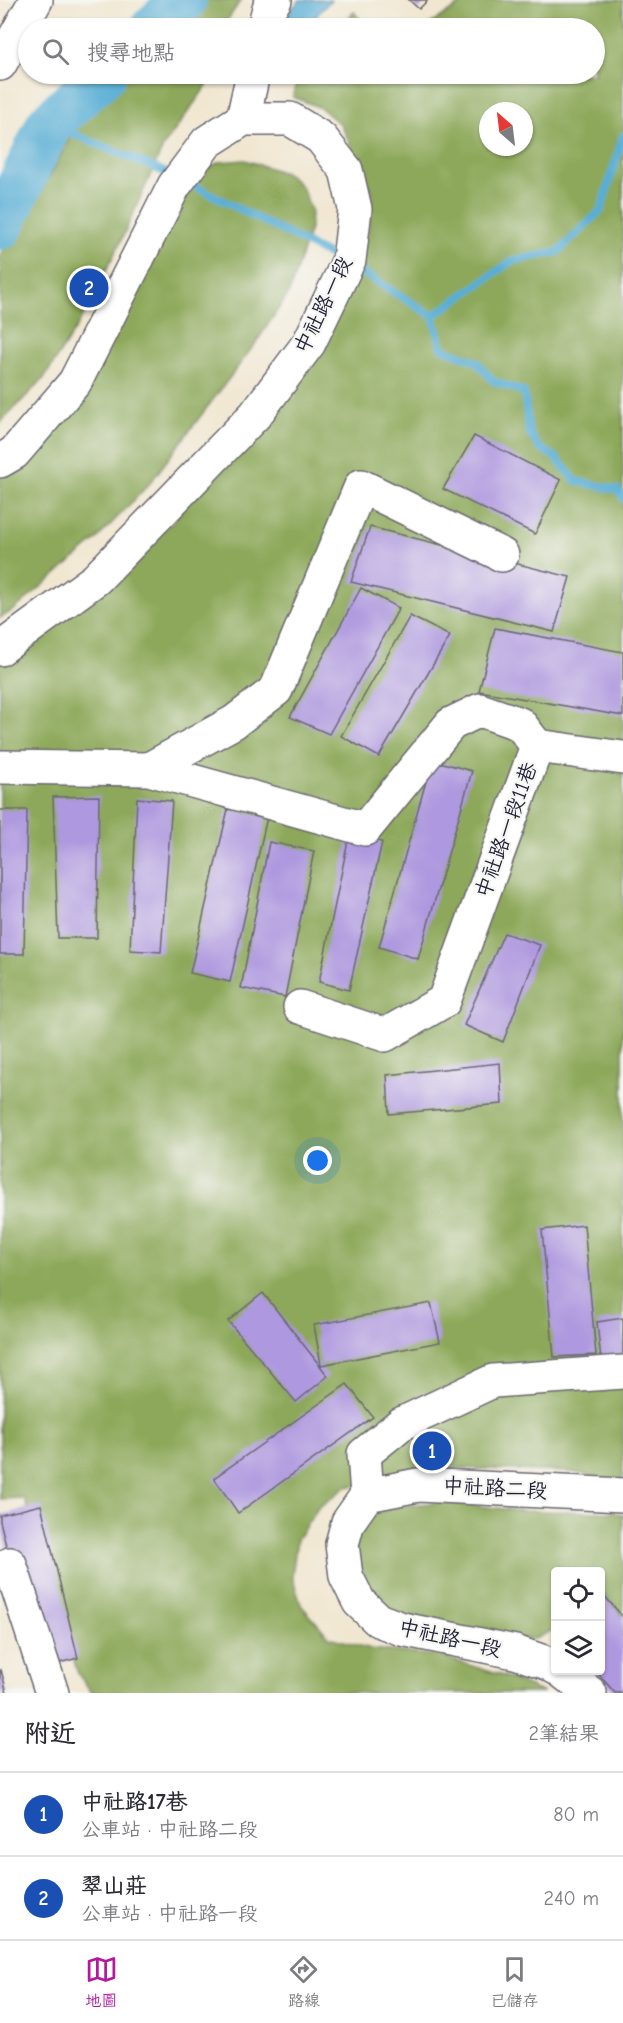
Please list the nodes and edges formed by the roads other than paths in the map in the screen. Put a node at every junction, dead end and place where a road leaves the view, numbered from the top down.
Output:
1 (36, 0) edge
2 (275, 0) edge
3 (26, 18) edge
4 (267, 18) edge
5 (18, 32) edge
6 (0, 64) edge
7 (251, 84) edge
8 (243, 119) junction
9 (0, 461) edge
10 (502, 555) dead end
11 (0, 649) edge
12 (537, 746) junction
13 (623, 758) edge
14 (0, 767) edge
15 (149, 769) junction
16 (300, 1007) dead end
17 (623, 1372) edge
18 (367, 1495) junction
19 (623, 1495) edge
20 (10, 1564) dead end
21 (551, 1665) edge
22 (565, 1675) edge
23 (52, 1693) edge
24 (590, 1693) edge

1 - 3 street
2 - 4 street
5 - 6 street
7 - 8 street
8 - 9 street
8 - 11 street, 中社路一段
10 - 15 street
12 - 13 street
12 - 15 street, 中社路一段11巷
12 - 16 street, 中社路一段11巷
14 - 15 street, 中社路一段11巷
17 - 18 street
18 - 19 street, 中社路二段
18 - 21 street, 中社路一段
20 - 23 street
22 - 24 street

